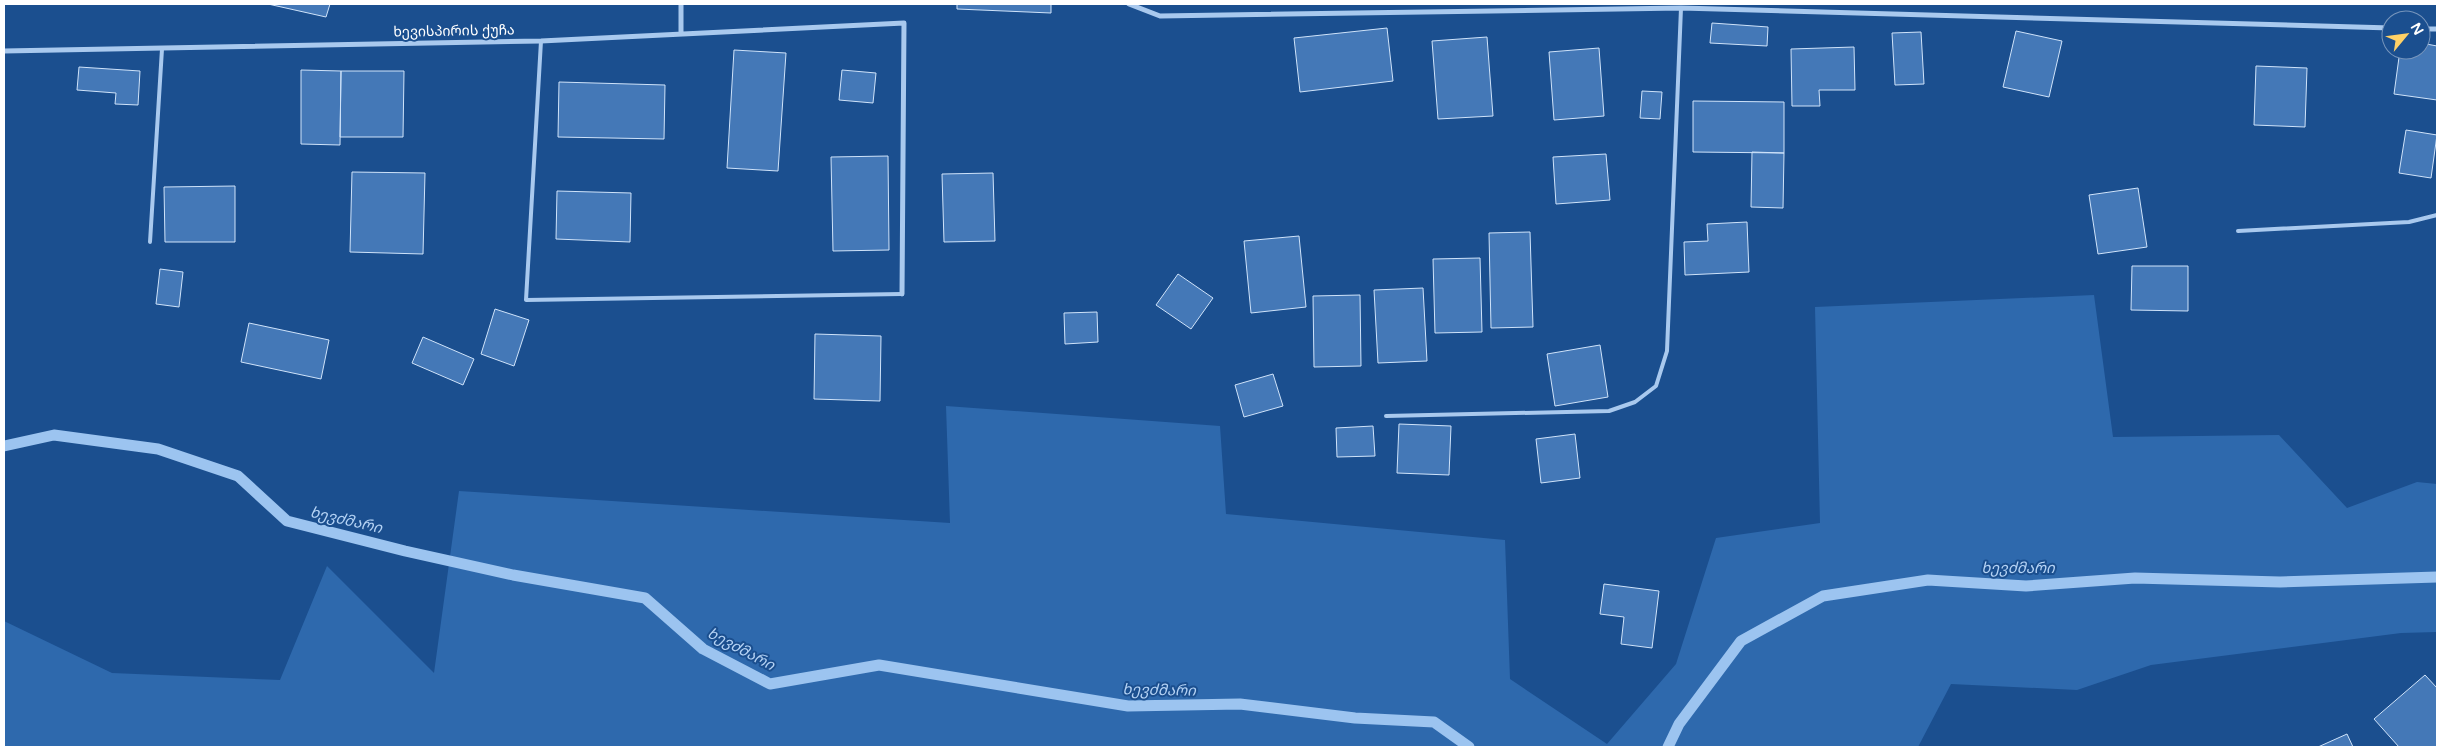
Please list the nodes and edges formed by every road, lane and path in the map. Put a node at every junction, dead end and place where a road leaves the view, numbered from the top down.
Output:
1 (681, 4) edge
2 (1129, 4) edge
3 (1681, 8) junction
4 (2381, 28) edge
5 (681, 34) junction
6 (540, 41) junction
7 (162, 49) junction
8 (4, 51) edge
9 (2437, 215) edge
10 (2238, 231) dead end
11 (150, 242) dead end
12 (902, 294) joint
13 (1386, 416) dead end

1 - 5 street
2 - 3 street
3 - 4 street
3 - 13 lane
5 - 6 street, ხევისპირის ქუჩა
5 - 12 street, ხევისპირის ქუჩა
6 - 7 street, ხევისპირის ქუჩა
6 - 12 lane
7 - 8 street, ხევისპირის ქუჩა
7 - 11 lane
9 - 10 lane

